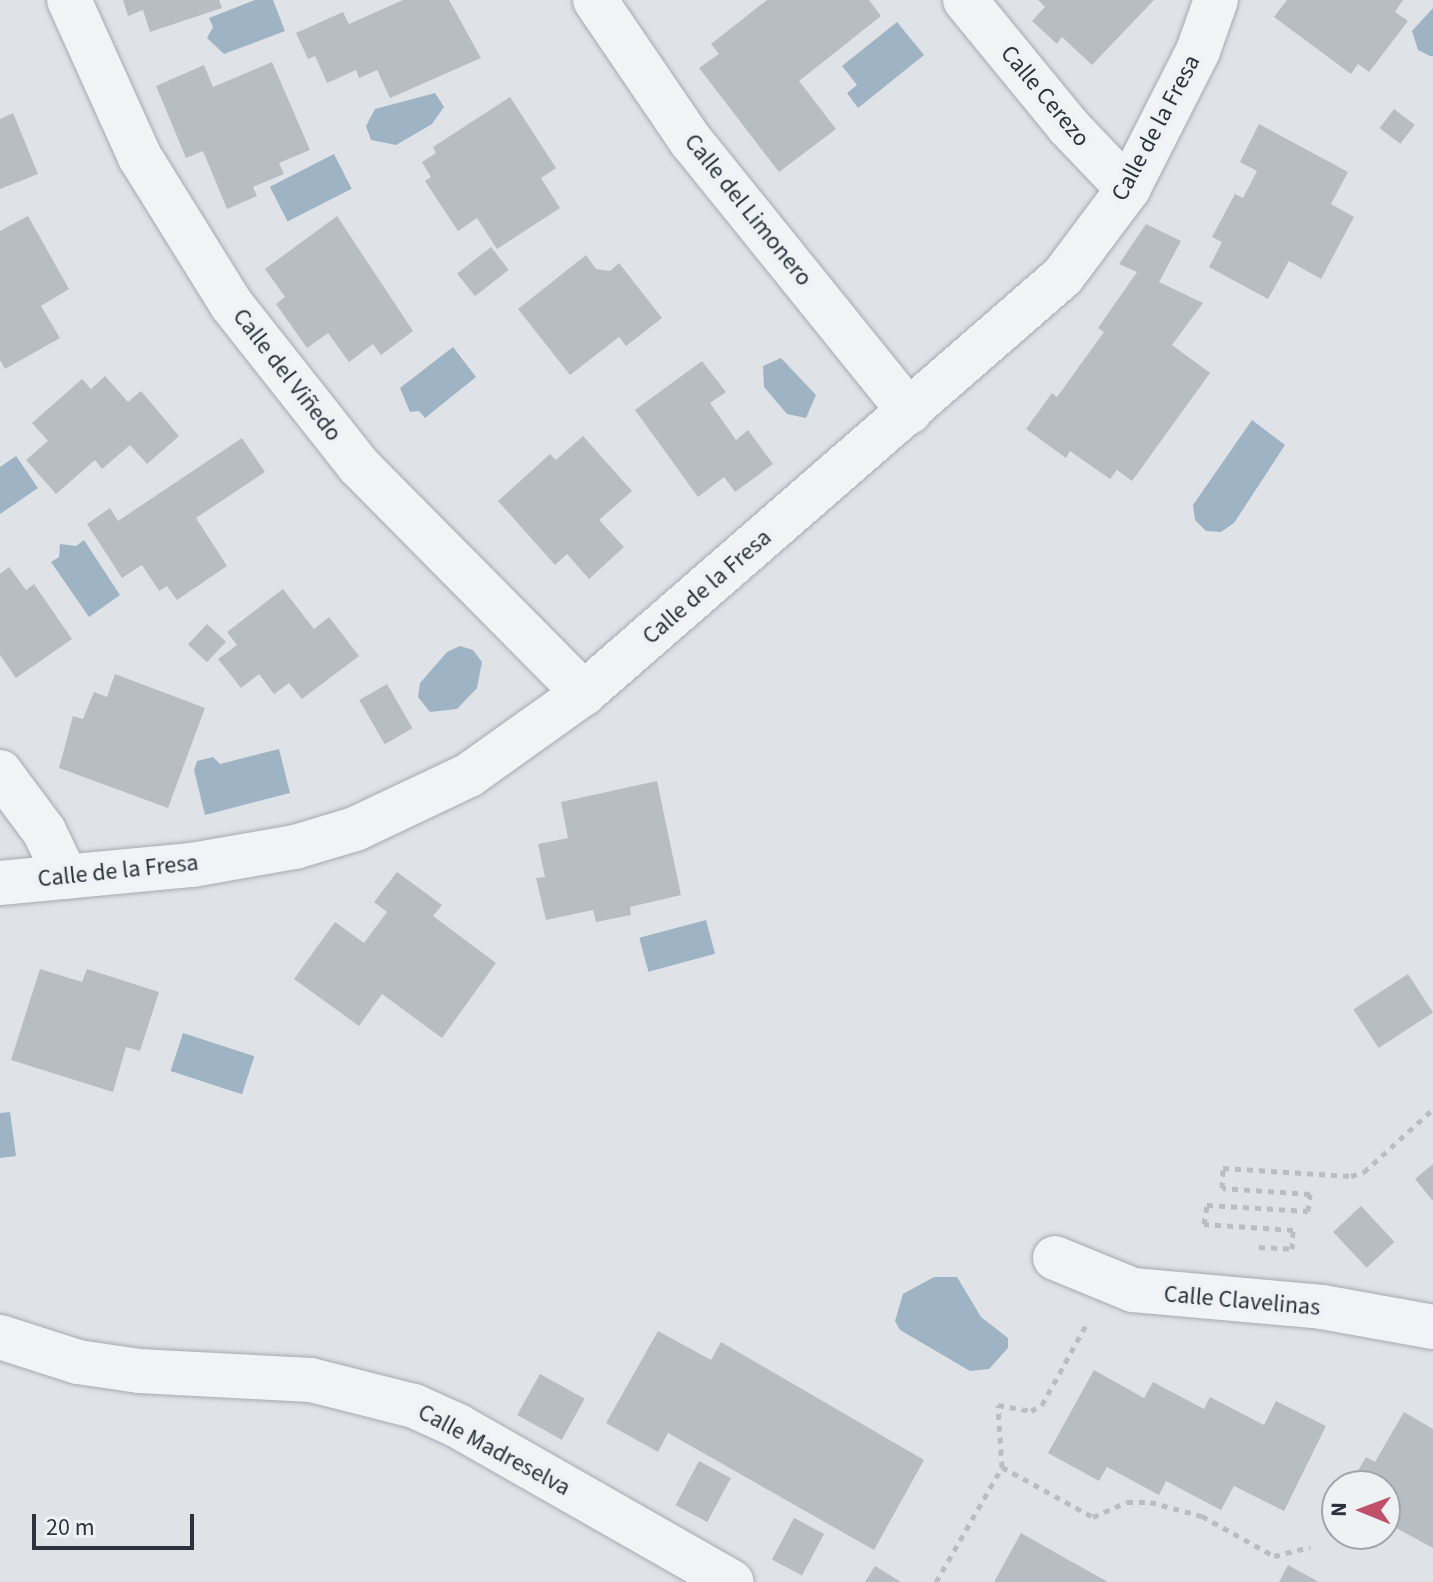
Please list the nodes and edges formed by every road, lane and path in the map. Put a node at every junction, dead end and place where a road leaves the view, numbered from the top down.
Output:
1 (69, 0) edge
2 (595, 0) edge
3 (965, 0) edge
4 (1216, 0) edge
5 (1128, 189) junction
6 (910, 412) junction
7 (584, 693) junction
8 (0, 772) edge
9 (66, 877) junction
10 (0, 883) edge
11 (1433, 1109) edge
12 (1246, 1246) dead end
13 (1055, 1258) dead end
14 (1110, 1282) junction
15 (1433, 1327) edge
16 (0, 1337) edge
17 (1002, 1467) junction
18 (1310, 1547) dead end
19 (732, 1582) edge
20 (936, 1582) edge

1 - 7 street, Calle del Viñedo
2 - 6 street, Calle del Limonero
3 - 5 street, Calle Cerezo
4 - 5 street, Calle de la Fresa
5 - 6 street, Calle de la Fresa
6 - 7 street, Calle de la Fresa
7 - 9 street, Calle de la Fresa
8 - 9 street
9 - 10 street, Calle de la Fresa
11 - 12 path
13 - 14 street, Calle Clavelinas
14 - 15 street, Calle Clavelinas
14 - 17 path
16 - 19 street, Calle Madreselva
17 - 18 path
17 - 20 path

